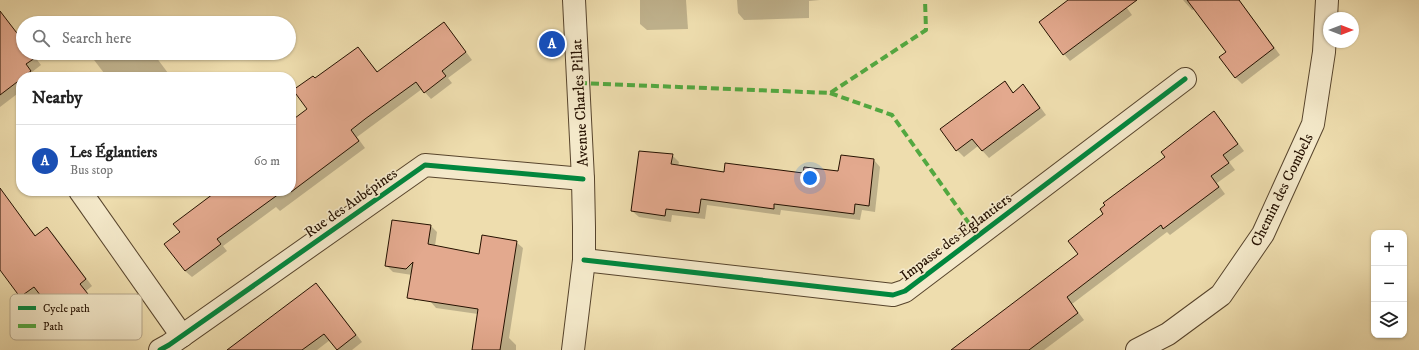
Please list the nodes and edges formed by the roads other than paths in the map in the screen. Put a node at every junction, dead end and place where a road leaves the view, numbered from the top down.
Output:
1 (574, 0) edge
2 (1327, 0) edge
3 (1185, 79) dead end
4 (583, 179) junction
5 (84, 196) edge
6 (584, 260) junction
7 (182, 336) junction
8 (160, 350) edge
9 (573, 350) edge
10 (1137, 350) edge

1 - 4 street, Avenue Charles Pillat
2 - 10 street, Chemin des Combels
3 - 6 street, Impasse des Églantiers
4 - 6 street, Avenue Charles Pillat
4 - 7 street, Rue des Aubépines
5 - 7 street
6 - 9 street, Avenue Charles Pillat
7 - 8 street, Rue des Aubépines

